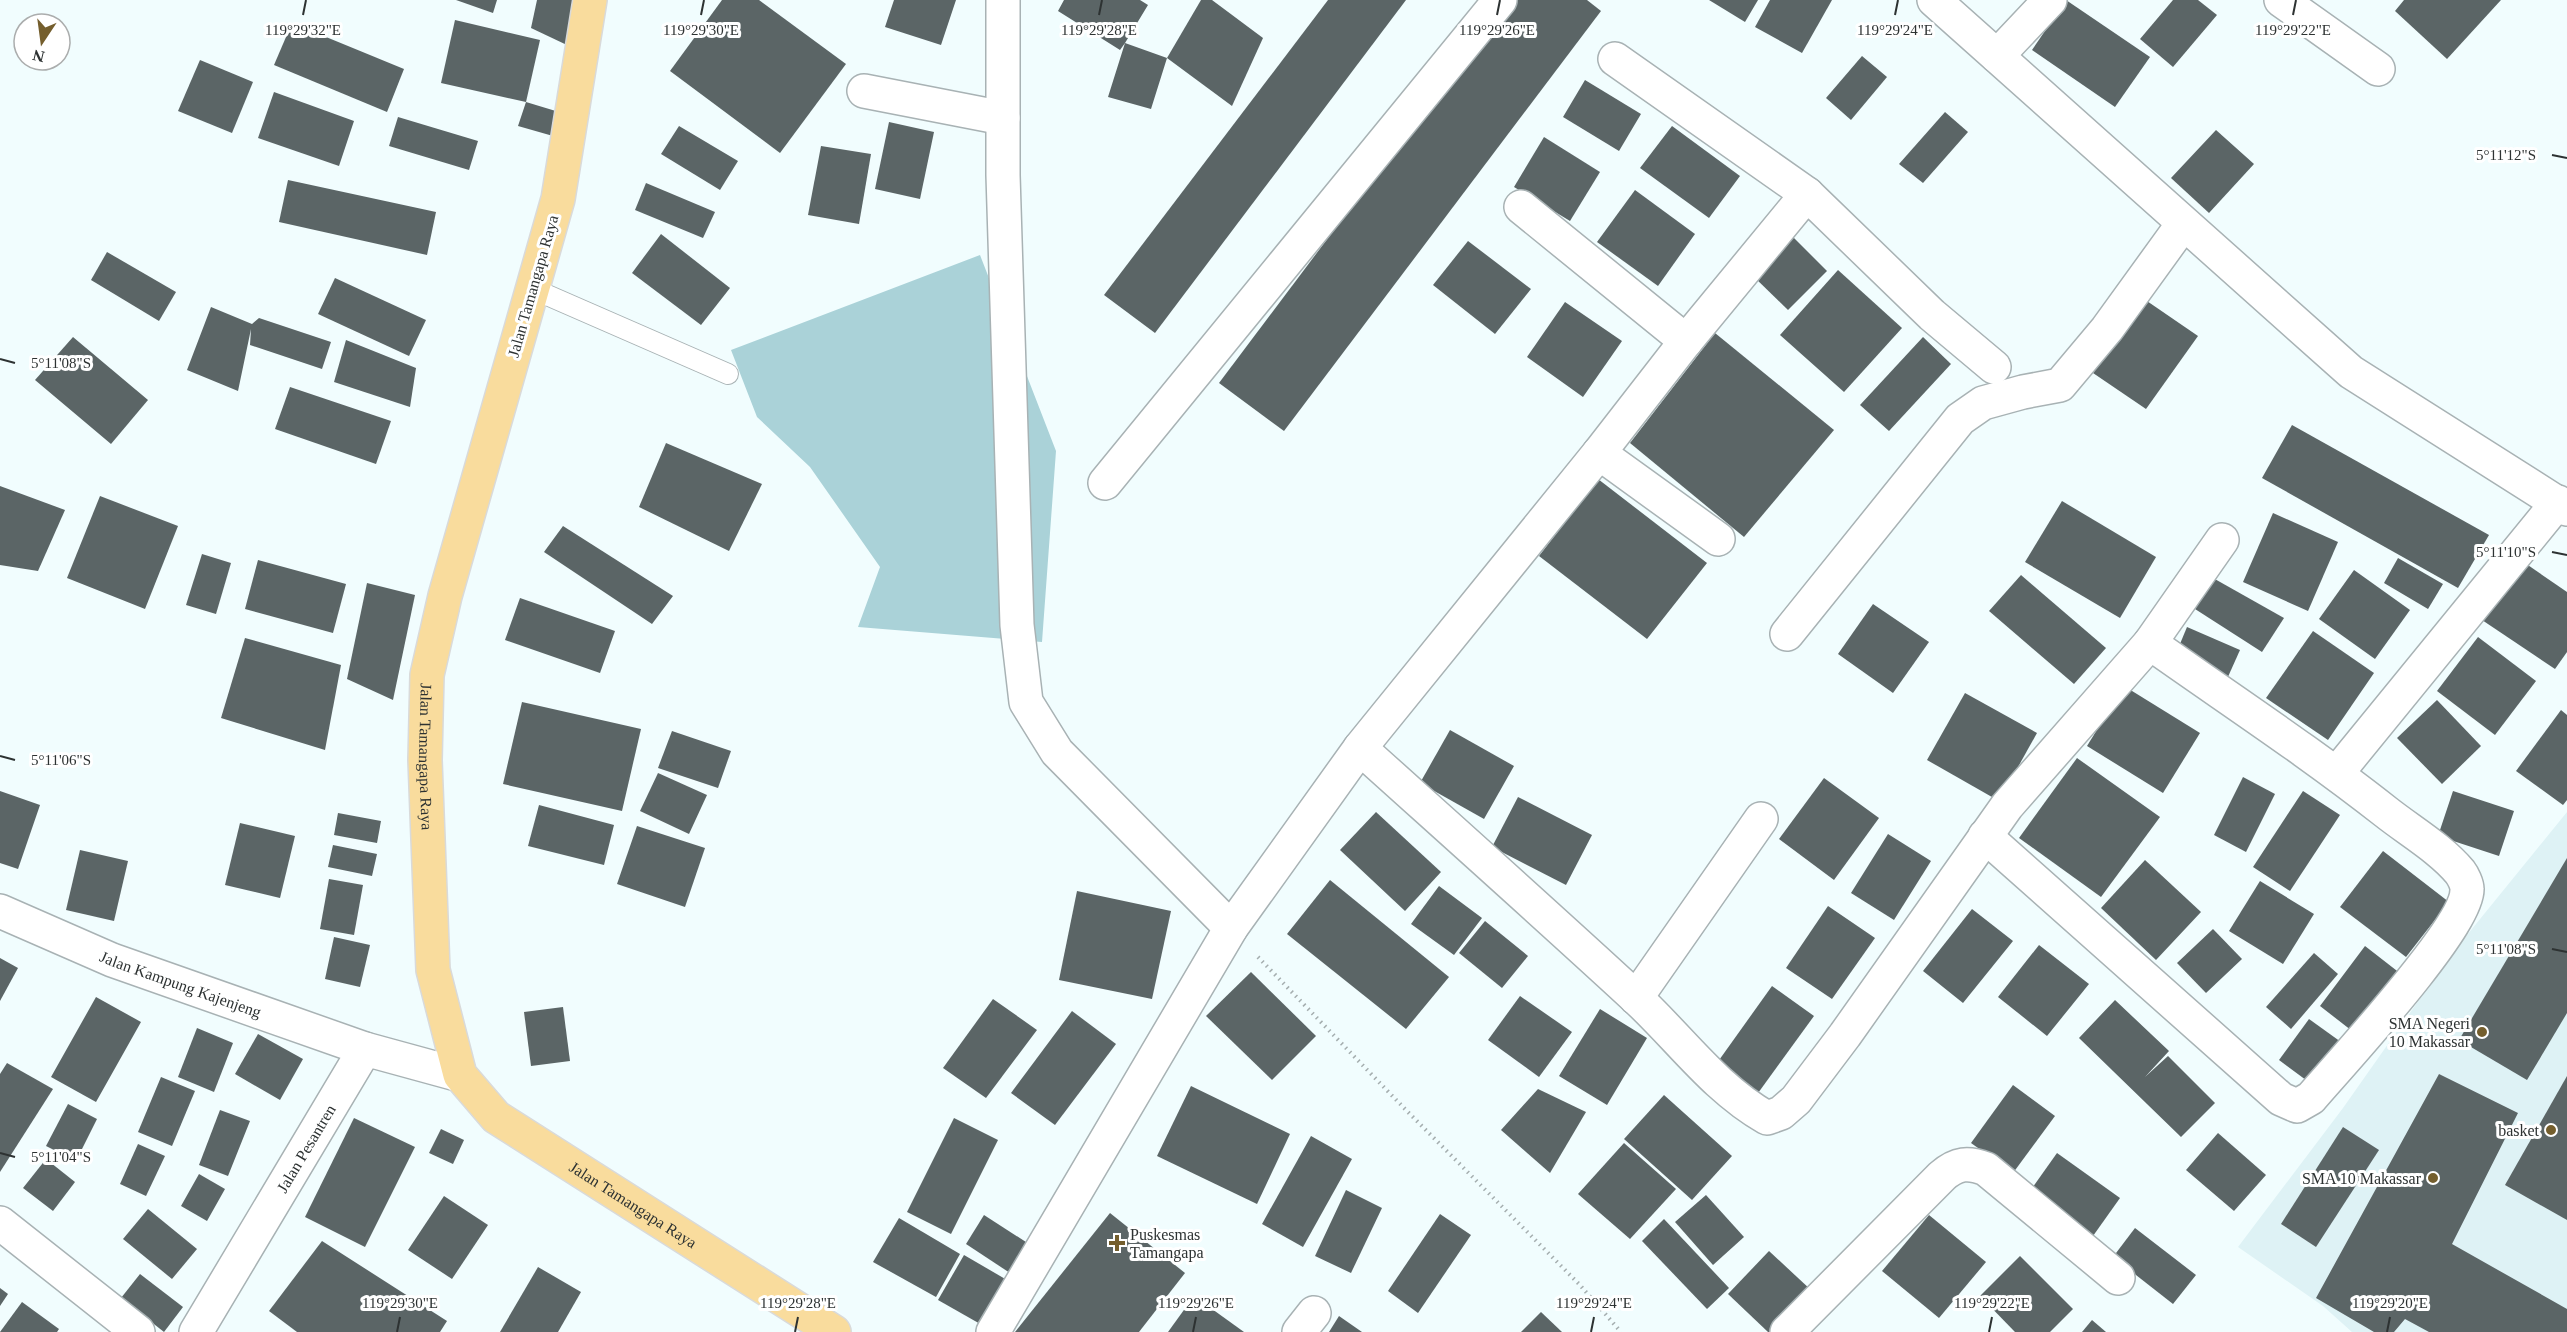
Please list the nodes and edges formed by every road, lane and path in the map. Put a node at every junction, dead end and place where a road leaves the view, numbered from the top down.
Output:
1 (590, 0) edge
2 (1003, 0) edge
3 (1500, 0) edge
4 (1934, 0) edge
5 (2050, 0) edge
6 (2281, 0) edge
7 (1996, 56) junction
8 (1615, 59) dead end
9 (2378, 69) dead end
10 (864, 91) dead end
11 (1003, 117) junction
12 (1807, 194) junction
13 (1521, 207) dead end
14 (2183, 224) junction
15 (531, 288) junction
16 (1686, 341) junction
17 (1994, 367) dead end
18 (728, 374) dead end
19 (1599, 453) junction
20 (1105, 483) dead end
21 (2562, 505) edge
22 (1718, 538) dead end
23 (2222, 540) dead end
24 (1787, 634) dead end
25 (2150, 643) junction
26 (1360, 748) junction
27 (2337, 774) junction
28 (1761, 819) dead end
29 (1985, 836) junction
30 (0, 911) edge
31 (1231, 928) junction
32 (1636, 998) junction
33 (365, 1049) junction
34 (460, 1075) junction
35 (0, 1223) edge
36 (2118, 1278) dead end
37 (138, 1332) edge
38 (196, 1332) edge
39 (834, 1332) edge
40 (993, 1332) edge
41 (1622, 1332) edge
42 (1787, 1332) edge

1 - 15 main road, Jalan Tamangapa Raya
2 - 11 street
3 - 20 street
4 - 7 street
5 - 7 street
6 - 9 street
7 - 14 street
8 - 12 street
10 - 11 street
11 - 31 street
12 - 16 street
12 - 17 street
13 - 16 street
14 - 21 street
14 - 24 street
15 - 18 lane
15 - 34 main road, Jalan Tamangapa Raya
16 - 19 street
19 - 22 street
19 - 26 street
21 - 27 street
23 - 25 street
25 - 27 street
25 - 29 street
26 - 31 street
26 - 32 street
27 - 29 street
28 - 32 street
29 - 32 street
30 - 33 street, Jalan Kampung Kajenjeng
31 - 40 street
31 - 41 path
33 - 34 street
33 - 38 street, Jalan Pesantren
34 - 39 main road, Jalan Tamangapa Raya
35 - 37 street
36 - 42 street

